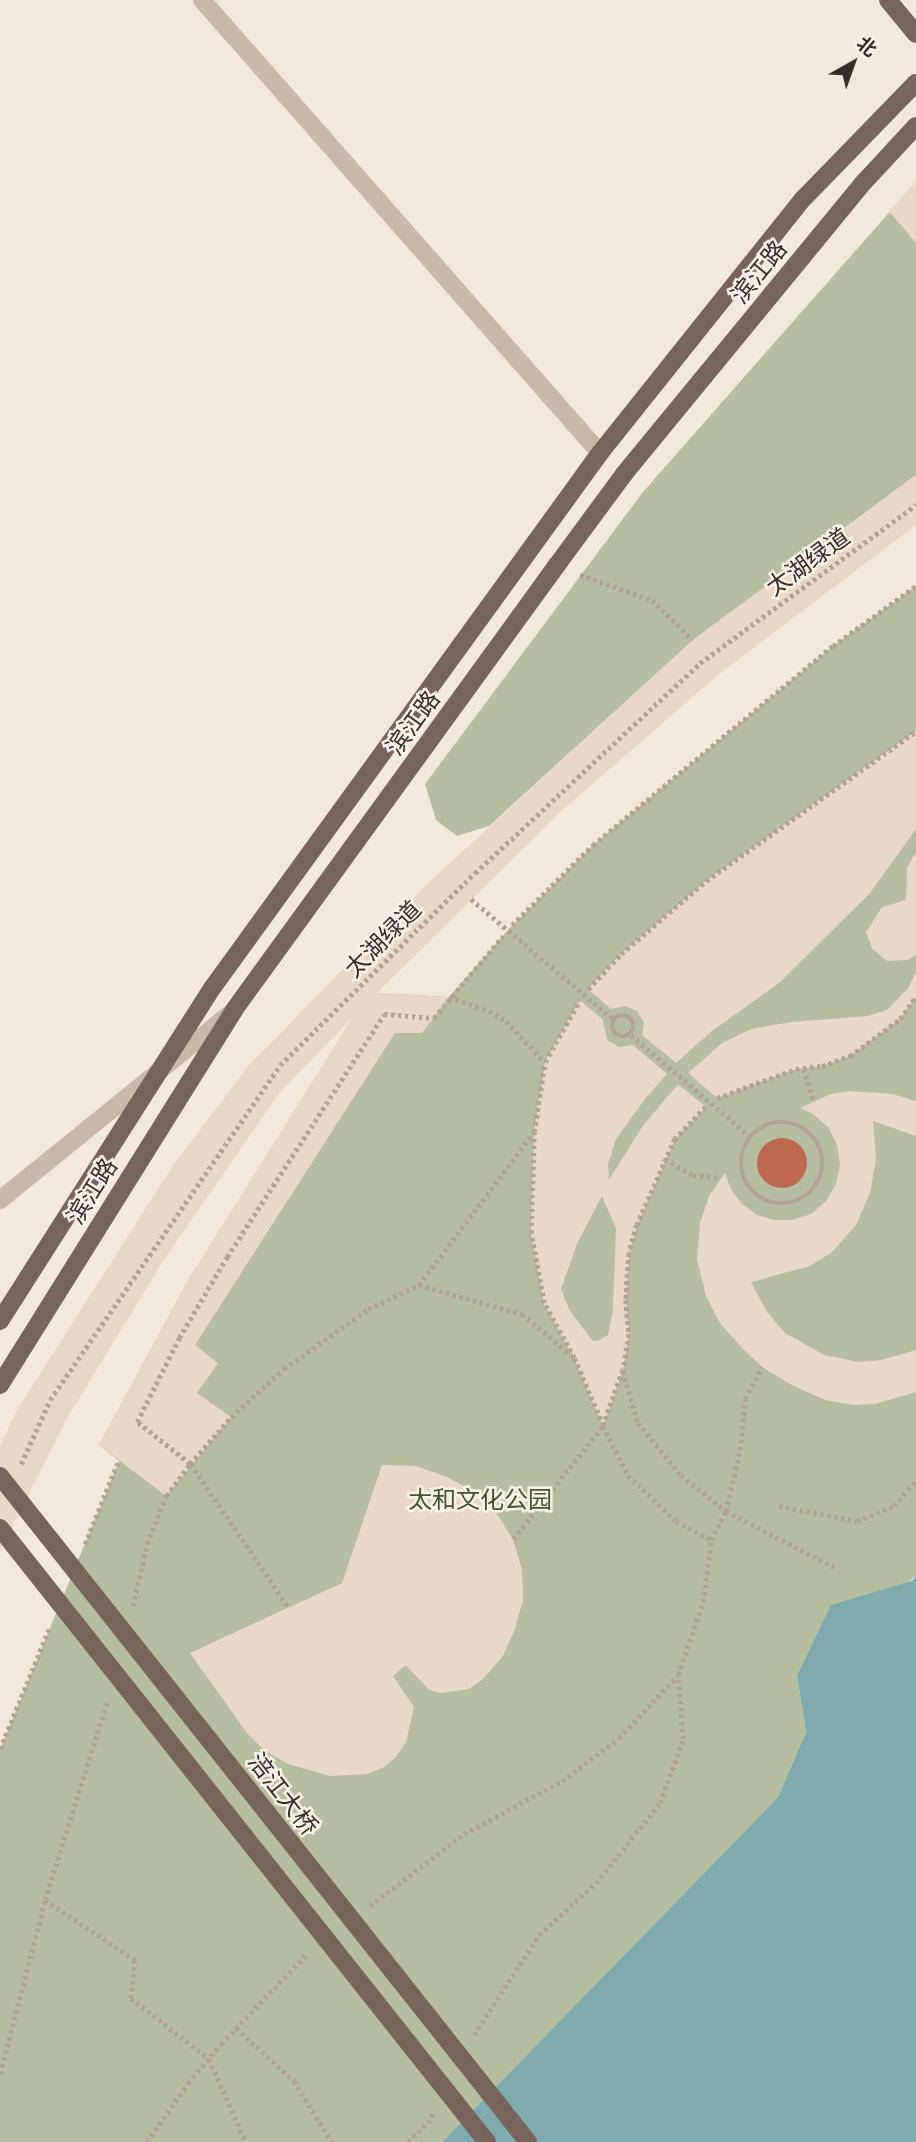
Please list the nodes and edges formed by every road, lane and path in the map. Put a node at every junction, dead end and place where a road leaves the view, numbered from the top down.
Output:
1 (202, 0) edge
2 (888, 0) edge
3 (916, 34) edge
4 (916, 83) edge
5 (916, 125) edge
6 (600, 453) junction
7 (916, 505) edge
8 (557, 565) junction
9 (916, 586) edge
10 (693, 640) dead end
11 (916, 731) edge
12 (471, 899) dead end
13 (512, 925) dead end
14 (503, 936) dead end
15 (588, 989) dead end
16 (916, 996) edge
17 (449, 997) junction
18 (580, 1000) dead end
19 (234, 1010) junction
20 (614, 1020) junction
21 (631, 1035) junction
22 (545, 1062) junction
23 (804, 1069) junction
24 (160, 1070) junction
25 (717, 1098) dead end
26 (814, 1101) dead end
27 (706, 1107) dead end
28 (534, 1132) junction
29 (751, 1137) junction
30 (665, 1159) junction
31 (721, 1178) dead end
32 (0, 1200) edge
33 (419, 1285) junction
34 (0, 1321) edge
35 (574, 1357) junction
36 (762, 1367) dead end
37 (623, 1370) junction
38 (0, 1385) edge
39 (603, 1426) junction
40 (190, 1464) junction
41 (8, 1474) edge
42 (916, 1481) edge
43 (779, 1506) dead end
44 (726, 1511) junction
45 (0, 1528) edge
46 (513, 1539) dead end
47 (711, 1540) junction
48 (834, 1567) dead end
49 (287, 1606) dead end
50 (131, 1614) dead end
51 (678, 1675) junction
52 (110, 1690) dead end
53 (45, 1900) junction
54 (368, 1907) dead end
55 (315, 1948) dead end
56 (236, 2028) junction
57 (471, 2041) dead end
58 (209, 2059) junction
59 (0, 2074) edge
60 (440, 2100) dead end
61 (147, 2142) edge
62 (246, 2142) edge
63 (332, 2142) edge
64 (408, 2142) edge
65 (487, 2142) edge
66 (528, 2142) edge

1 - 6 street
2 - 3 main road
4 - 6 main road, 滨江路
5 - 8 main road, 滨江路
6 - 24 main road, 滨江路
7 - 41 path, 太湖绿道
8 - 10 path
8 - 19 main road, 滨江路
9 - 13 path
11 - 15 path
12 - 20 path
14 - 17 path
16 - 23 path
17 - 22 path
17 - 40 path
18 - 22 path
19 - 24 street
19 - 38 main road, 滨江路
20 - 21 path
20 - 21 path
21 - 29 path
22 - 28 path
23 - 25 path
23 - 26 path
24 - 32 street
24 - 34 main road, 滨江路
27 - 30 path
28 - 33 path
28 - 35 path
29 - 29 path
30 - 31 path
30 - 37 path
33 - 35 path
33 - 40 path
35 - 39 path
36 - 44 path
37 - 39 path
37 - 44 path
39 - 46 path
39 - 47 path
40 - 49 path
40 - 50 path
41 - 66 main road, 涪江大桥, bridge
42 - 43 path
44 - 47 path
44 - 48 path
45 - 65 main road, bridge
47 - 51 path
51 - 54 path
51 - 57 path
52 - 53 path
53 - 58 path
53 - 59 path
55 - 56 path
56 - 58 path
56 - 63 path
58 - 61 path
58 - 62 path
60 - 64 path

